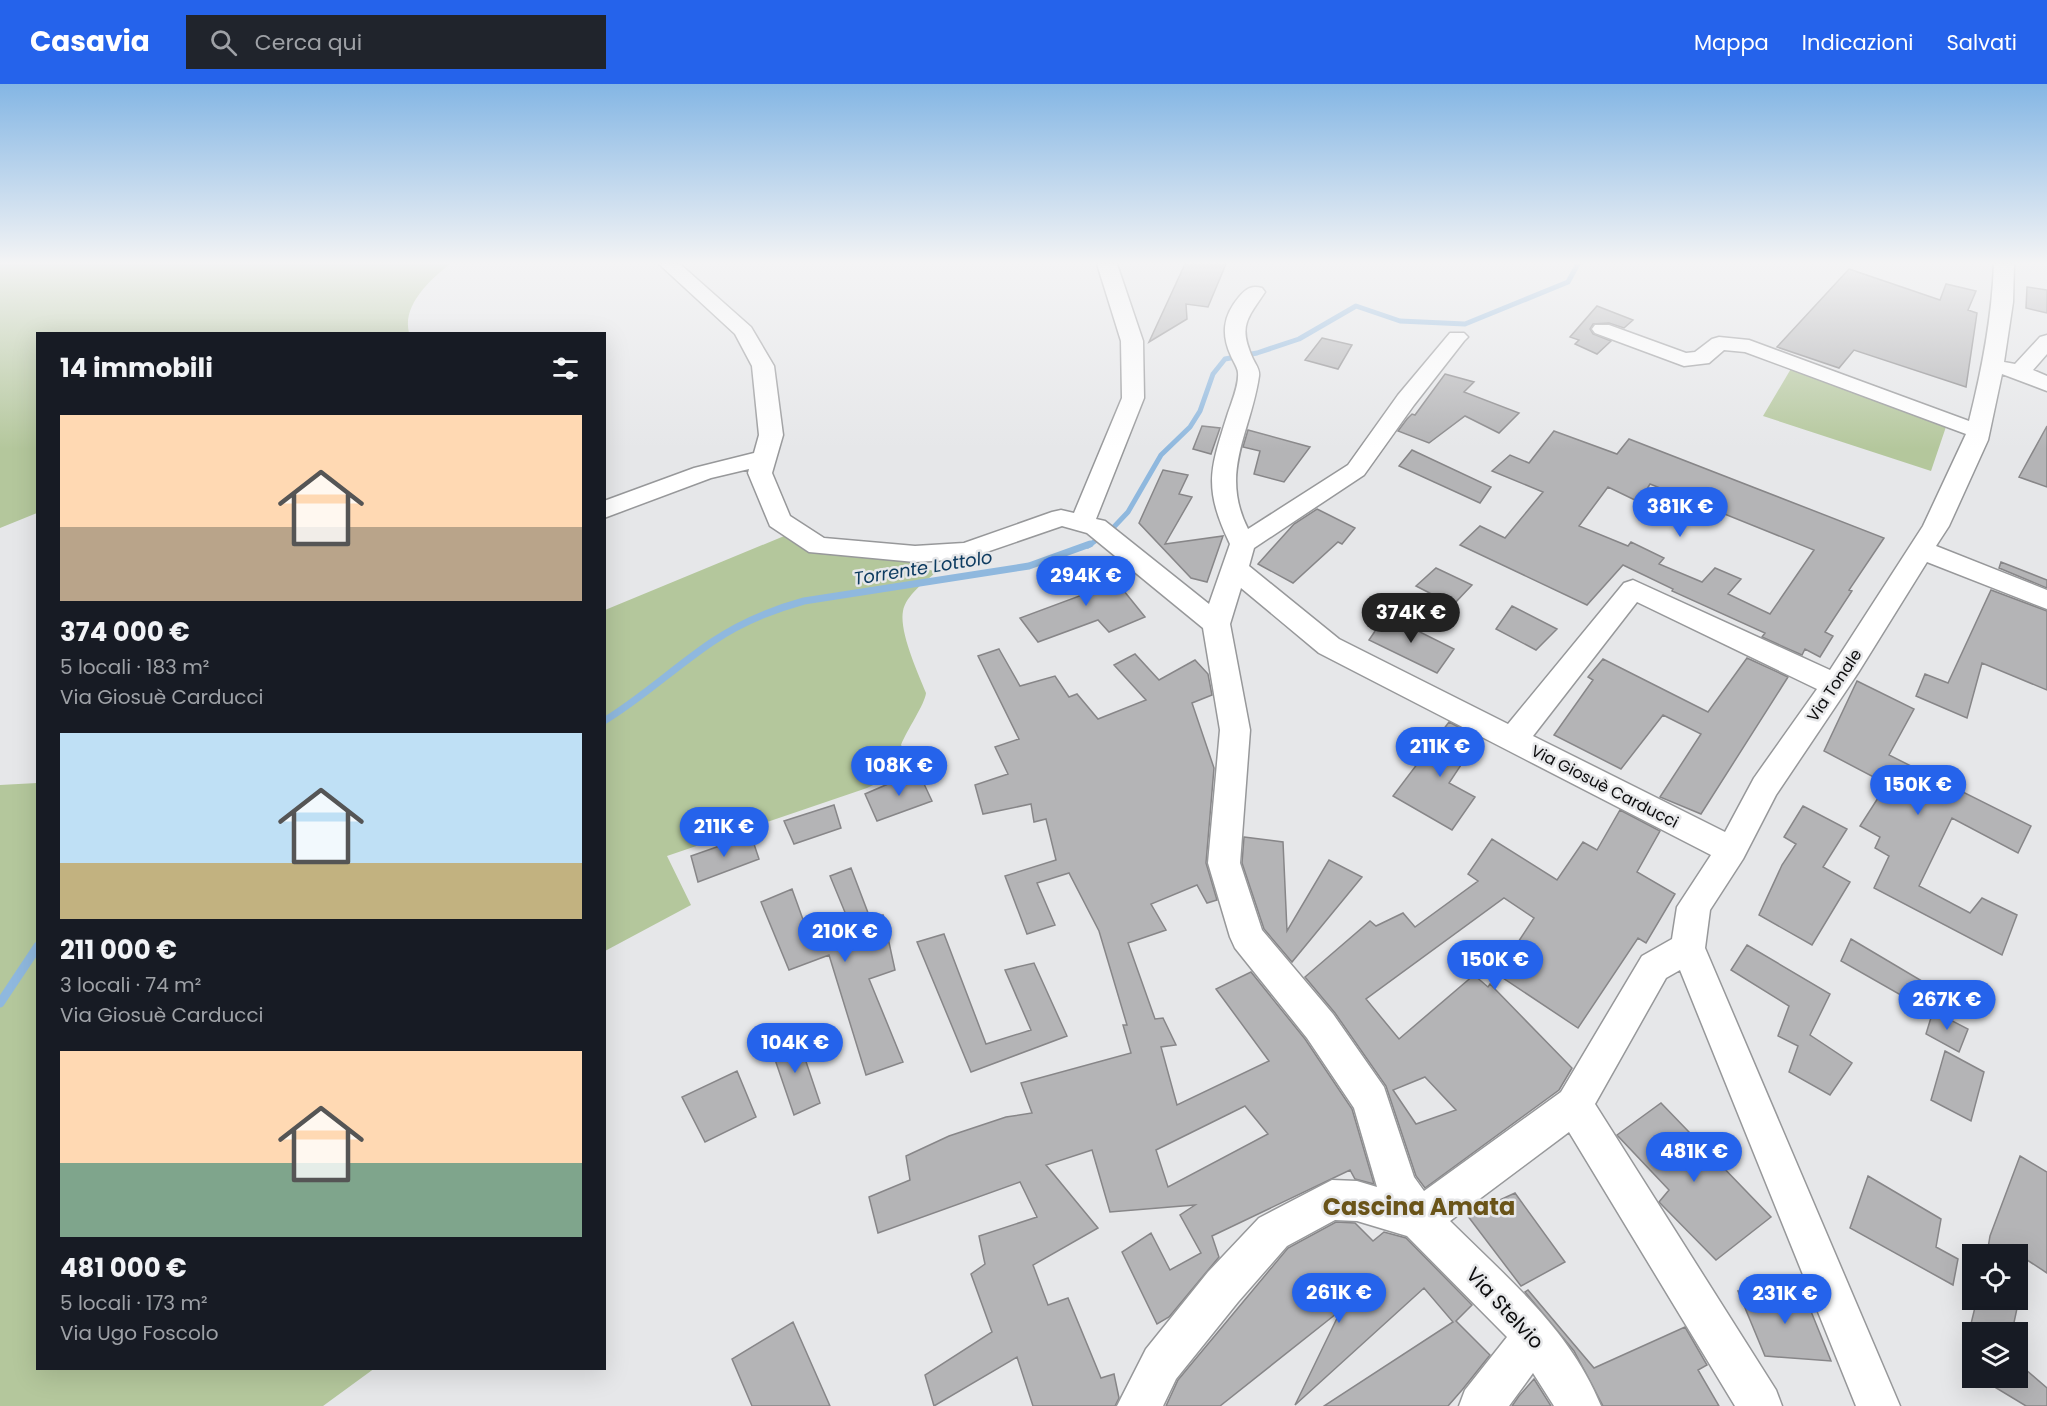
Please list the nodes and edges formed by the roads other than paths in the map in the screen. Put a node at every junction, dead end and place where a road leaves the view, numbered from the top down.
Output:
1 (738, 326) edge
2 (1127, 326) edge
3 (1233, 326) edge
4 (1999, 326) edge
5 (1602, 329) dead end
6 (1456, 337) dead end
7 (2047, 341) edge
8 (1993, 366) junction
9 (2020, 372) junction
10 (2047, 384) edge
11 (1981, 426) junction
12 (764, 459) junction
13 (606, 509) edge
14 (1097, 530) junction
15 (1919, 549) junction
16 (1239, 557) junction
17 (2047, 600) edge
18 (1216, 624) junction
19 (1835, 685) junction
20 (1513, 739) junction
21 (1732, 850) junction
22 (1688, 948) junction
23 (1574, 1105) junction
24 (1419, 1219) junction
25 (1535, 1335) junction
26 (1139, 1406) edge
27 (1480, 1406) edge
28 (1580, 1406) edge
29 (1760, 1406) edge
30 (1878, 1406) edge

1 - 12 street
2 - 14 street
3 - 16 street
4 - 8 street, Via Tonale
5 - 11 street
6 - 16 street
7 - 9 street
8 - 9 street
8 - 11 street, Via Tonale
9 - 10 street
11 - 15 street, Via Tonale
12 - 13 street
12 - 14 street
14 - 18 street
15 - 17 street
15 - 19 street, Via Tonale
16 - 18 street
16 - 20 street, Via Giosuè Carducci
18 - 24 street, Via Stelvio
19 - 20 street
19 - 21 street, Via Tonale
20 - 21 street, Via Giosuè Carducci
21 - 22 street, Via Tonale
22 - 23 street
22 - 30 street
23 - 24 street
23 - 29 street
24 - 25 street, Via Stelvio
24 - 26 street
25 - 27 street
25 - 28 street, Via Stelvio

